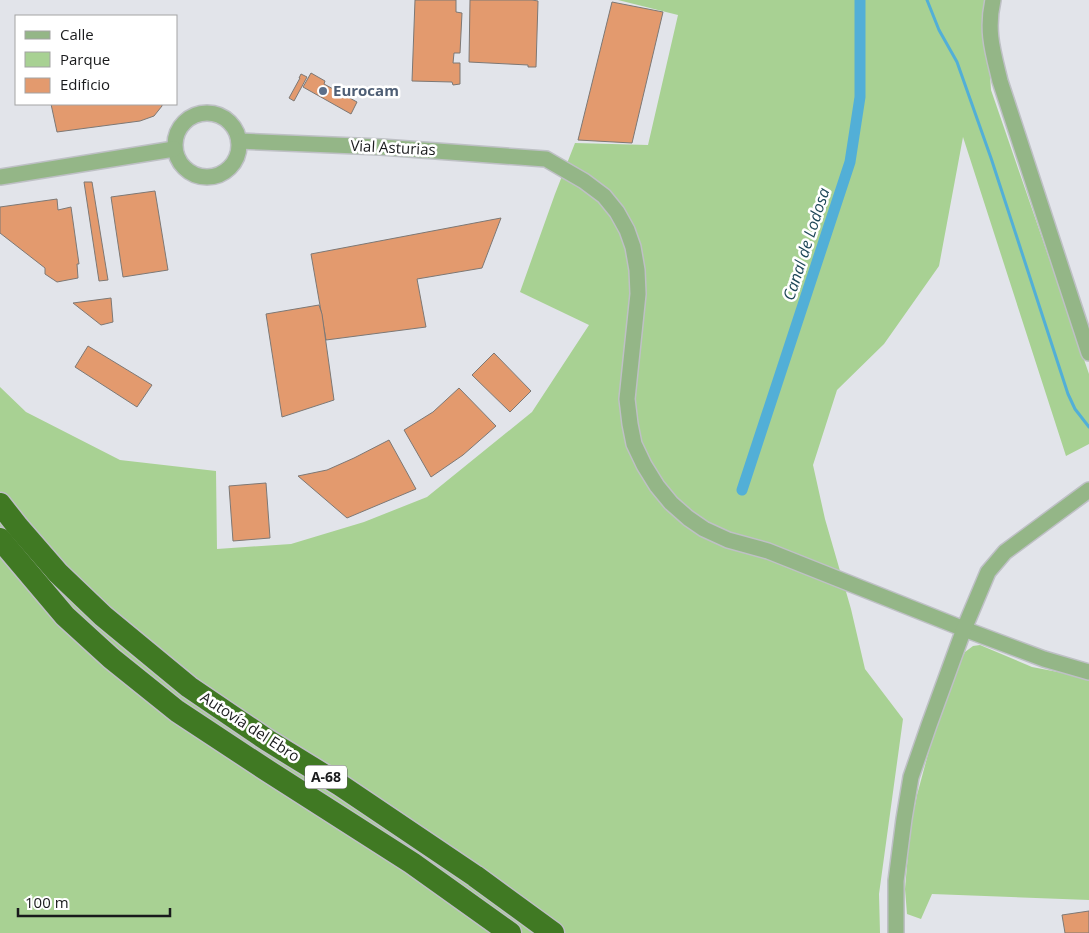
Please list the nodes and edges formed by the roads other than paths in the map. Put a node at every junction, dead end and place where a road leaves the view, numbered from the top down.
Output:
1 (993, 0) edge
2 (238, 141) junction
3 (174, 149) junction
4 (0, 177) edge
5 (1089, 353) edge
6 (0, 486) edge
7 (1089, 490) edge
8 (0, 504) edge
9 (0, 538) edge
10 (0, 553) edge
11 (65, 616) junction
12 (103, 616) junction
13 (964, 629) junction
14 (1089, 672) edge
15 (510, 933) edge
16 (553, 933) edge
17 (896, 933) edge

1 - 5 street
2 - 3 street
2 - 3 street
2 - 13 street, Vial Asturias
3 - 4 street
6 - 12 highway
7 - 13 street
8 - 12 highway, Autovía del Ebro / A-68
9 - 11 highway, Autovía del Ebro / A-68
10 - 11 highway
11 - 15 highway, Autovía del Ebro / A-68
12 - 16 highway, Autovía del Ebro / A-68
13 - 14 street
13 - 17 street

